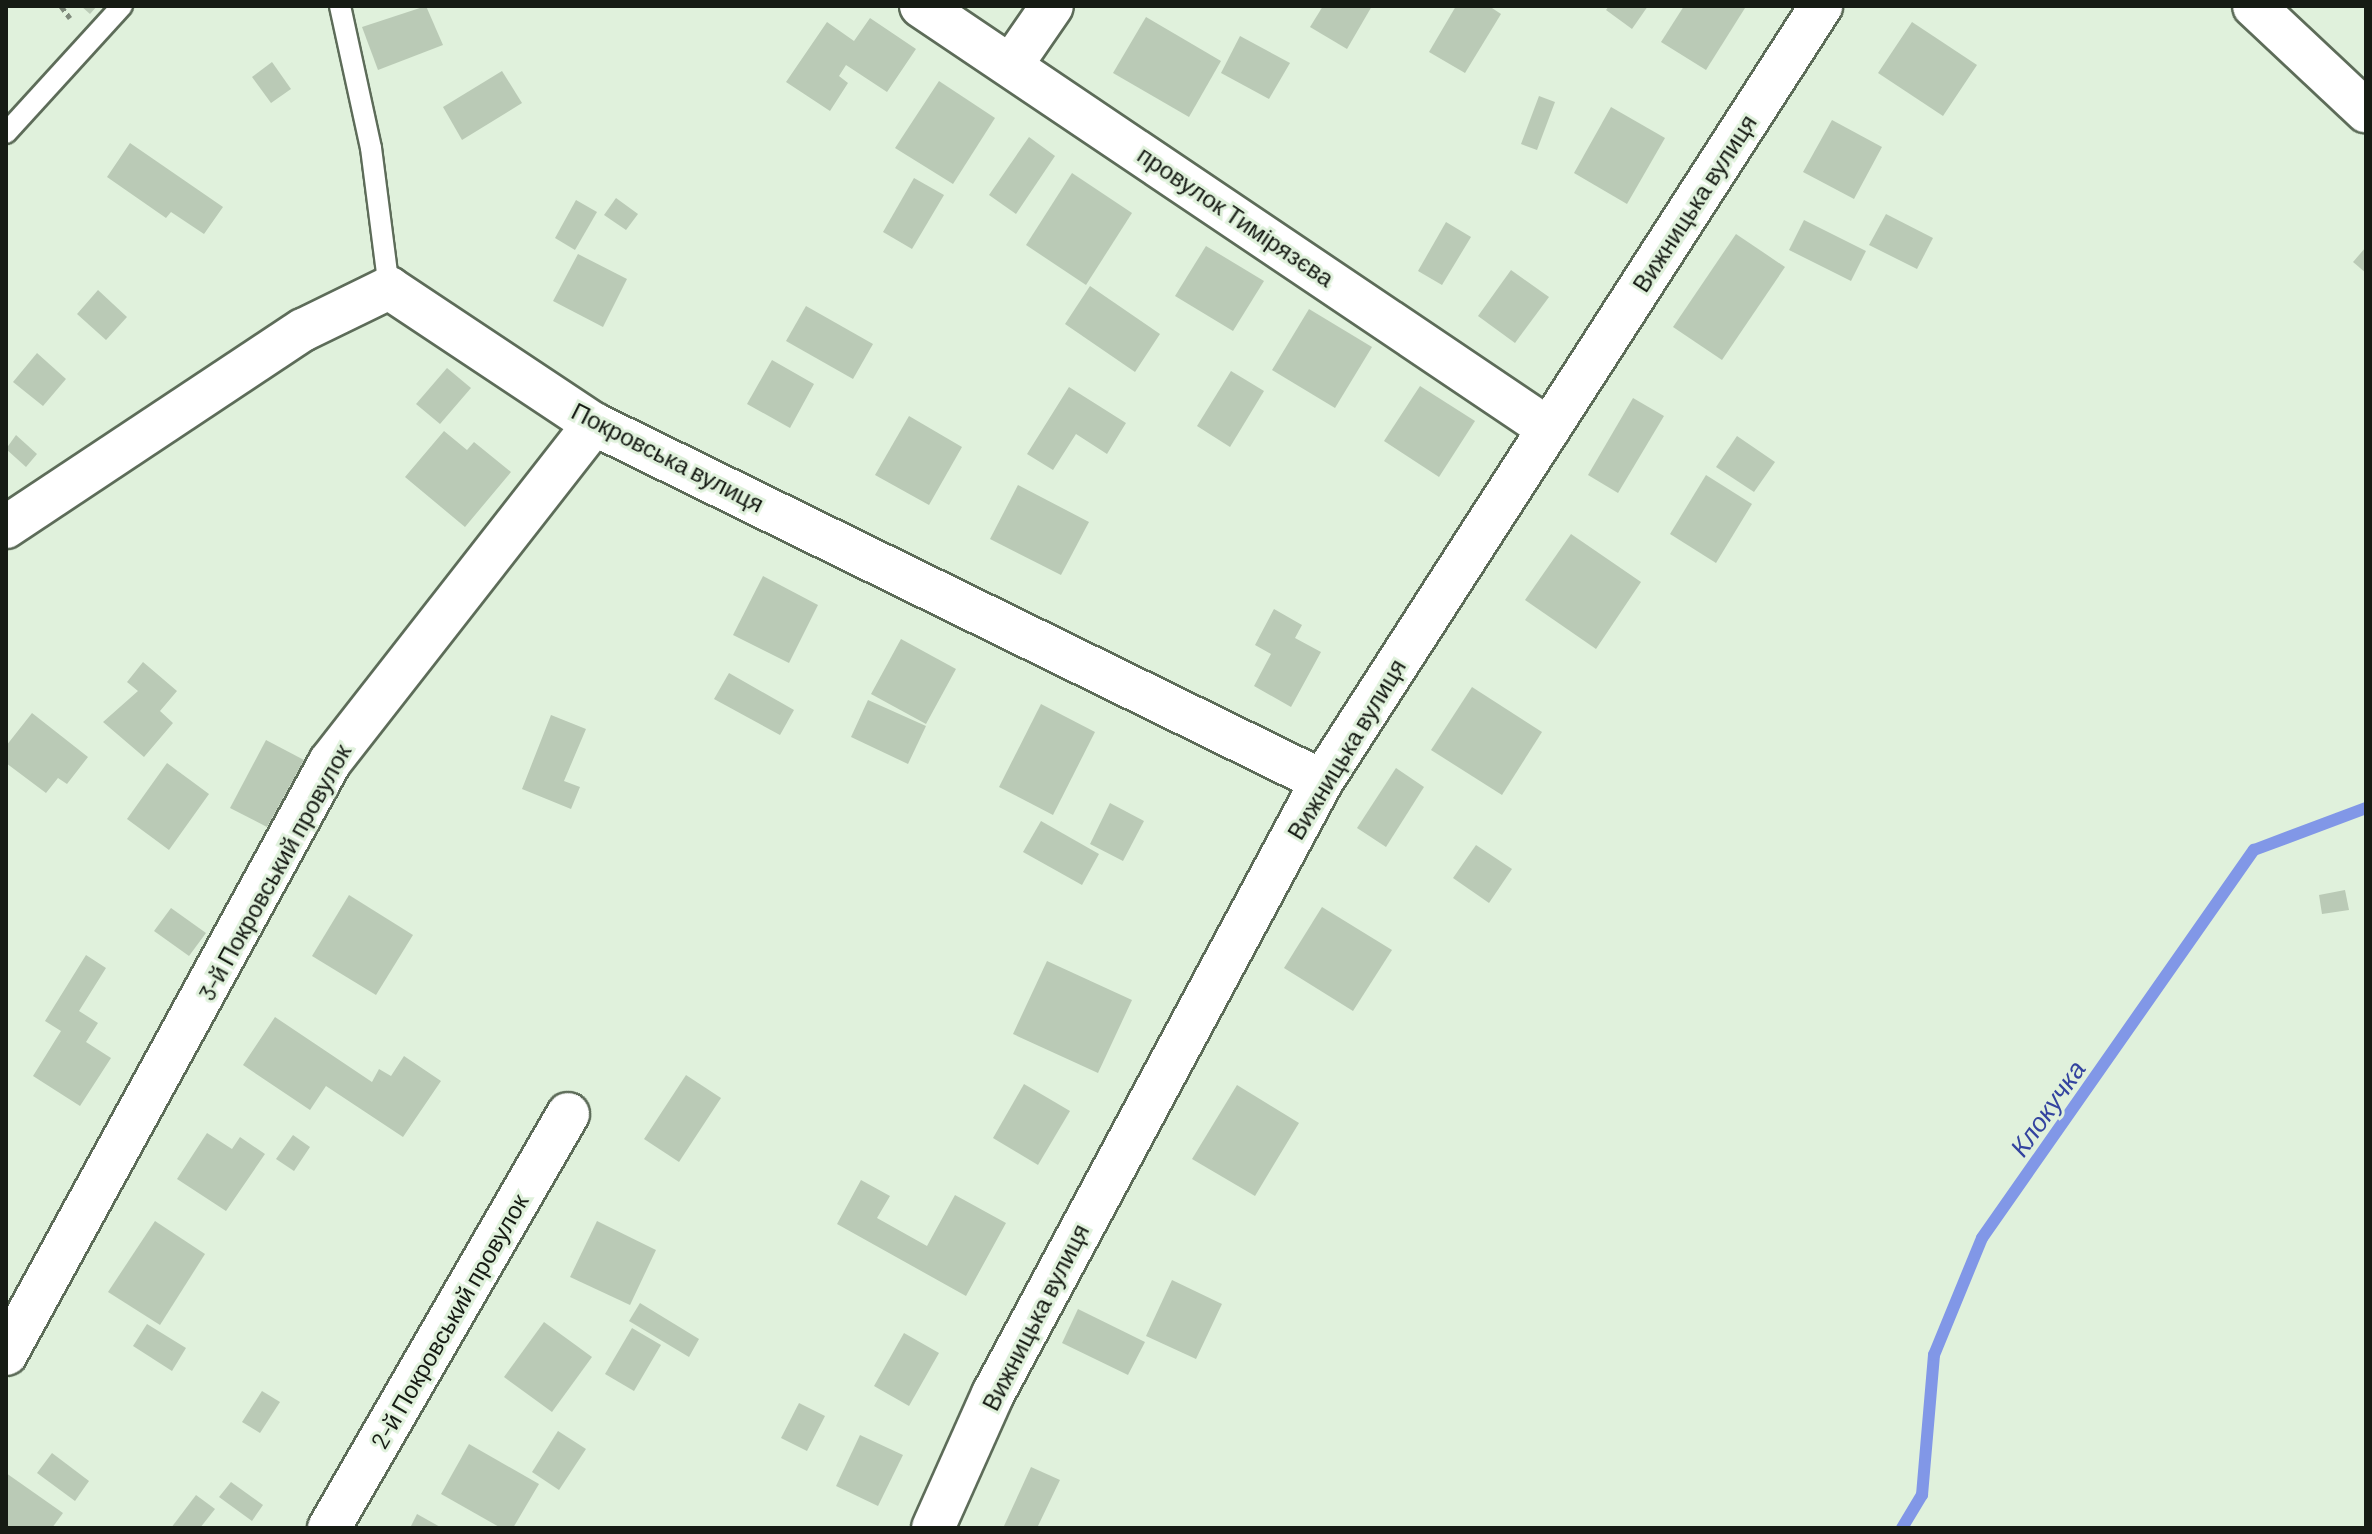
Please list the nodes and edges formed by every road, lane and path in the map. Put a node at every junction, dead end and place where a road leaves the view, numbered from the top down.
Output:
1 (122, 6) edge
2 (340, 6) edge
3 (921, 6) edge
4 (1052, 6) edge
5 (1821, 6) edge
6 (2254, 6) edge
7 (1012, 64) junction
8 (2366, 111) edge
9 (6, 133) edge
10 (389, 288) junction
11 (594, 424) junction
12 (1549, 429) junction
13 (6, 527) edge
14 (1322, 781) junction
15 (568, 1114) dead end
16 (6, 1354) edge
17 (329, 1528) edge
18 (933, 1528) edge

1 - 9 lane
2 - 10 lane
3 - 7 street, провулок Тимірязєва
4 - 7 street
5 - 12 street, Вижницька вулиця
6 - 8 street
7 - 12 street, провулок Тимірязєва
10 - 11 street, Покровська вулиця
10 - 13 street
11 - 14 street, Покровська вулиця
11 - 16 street, 3-й Покровський провулок
12 - 14 street, Вижницька вулиця
14 - 18 street, Вижницька вулиця
15 - 17 street, 2-й Покровський провулок

